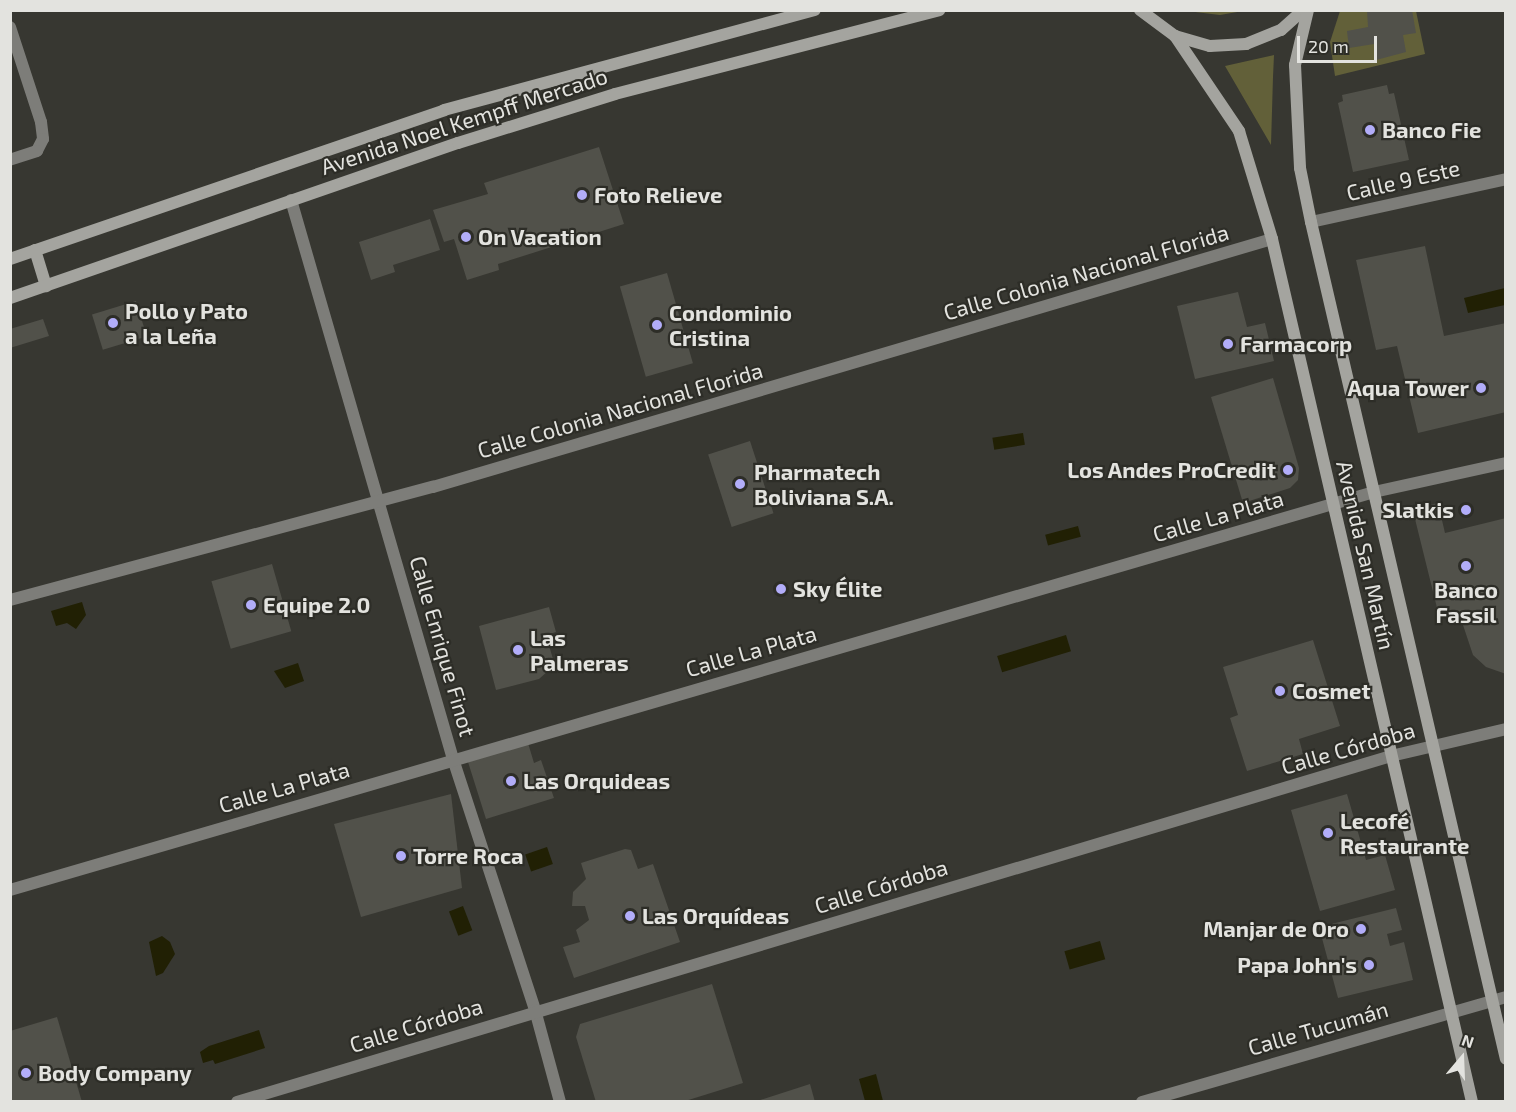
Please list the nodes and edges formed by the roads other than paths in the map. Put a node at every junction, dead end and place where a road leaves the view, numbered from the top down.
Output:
1 (815, 10) edge
2 (939, 10) edge
3 (1140, 10) edge
4 (1303, 10) edge
5 (1308, 10) edge
6 (10, 27) edge
7 (1174, 36) junction
8 (10, 160) edge
9 (1506, 179) edge
10 (291, 200) junction
11 (1311, 222) junction
12 (1272, 239) junction
13 (35, 250) junction
14 (10, 259) edge
15 (46, 286) junction
16 (10, 298) edge
17 (1506, 463) edge
18 (1374, 492) junction
19 (380, 501) junction
20 (1333, 505) junction
21 (10, 600) edge
22 (1506, 729) edge
23 (1431, 746) junction
24 (1391, 756) junction
25 (453, 759) junction
26 (10, 890) edge
27 (1506, 997) edge
28 (1492, 1000) junction
29 (534, 1010) junction
30 (1451, 1010) junction
31 (1506, 1059) edge
32 (237, 1101) edge
33 (560, 1101) edge
34 (1143, 1101) edge
35 (1472, 1101) edge

1 - 13 main road, Avenida Noel Kempff Mercado
2 - 10 main road, Avenida Noel Kempff Mercado
3 - 7 main road
4 - 7 main road
5 - 11 main road, Avenida San Martín
6 - 8 street
7 - 12 main road, Avenida San Martín
9 - 11 street, Calle 9 Este
10 - 15 main road, Avenida Noel Kempff Mercado
10 - 19 street, Calle Enrique Finot
11 - 18 main road, Avenida San Martín
12 - 19 street, Calle Colonia Nacional Florida
12 - 20 main road, Avenida San Martín
13 - 14 main road, Avenida Noel Kempff Mercado
13 - 15 main road
15 - 16 main road, Avenida Noel Kempff Mercado
17 - 18 street, Calle La Plata
18 - 20 street, Calle La Plata
18 - 23 main road, Avenida San Martín
19 - 21 street, Calle Colonia Nacional Florida
19 - 25 street, Calle Enrique Finot
20 - 24 main road, Avenida San Martín
20 - 25 street, Calle La Plata
22 - 23 street, Calle Córdoba
23 - 24 street, Calle Córdoba
23 - 28 main road, Avenida San Martín
24 - 29 street, Calle Córdoba
24 - 30 main road, Avenida San Martín
25 - 26 street, Calle La Plata
25 - 29 street, Calle Enrique Finot
27 - 28 street, Calle Tucumán
28 - 30 street, Calle Tucumán
28 - 31 main road, Avenida San Martín
29 - 32 street, Calle Córdoba
29 - 33 street, Calle Enrique Finot
30 - 34 street, Calle Tucumán
30 - 35 main road, Avenida San Martín

